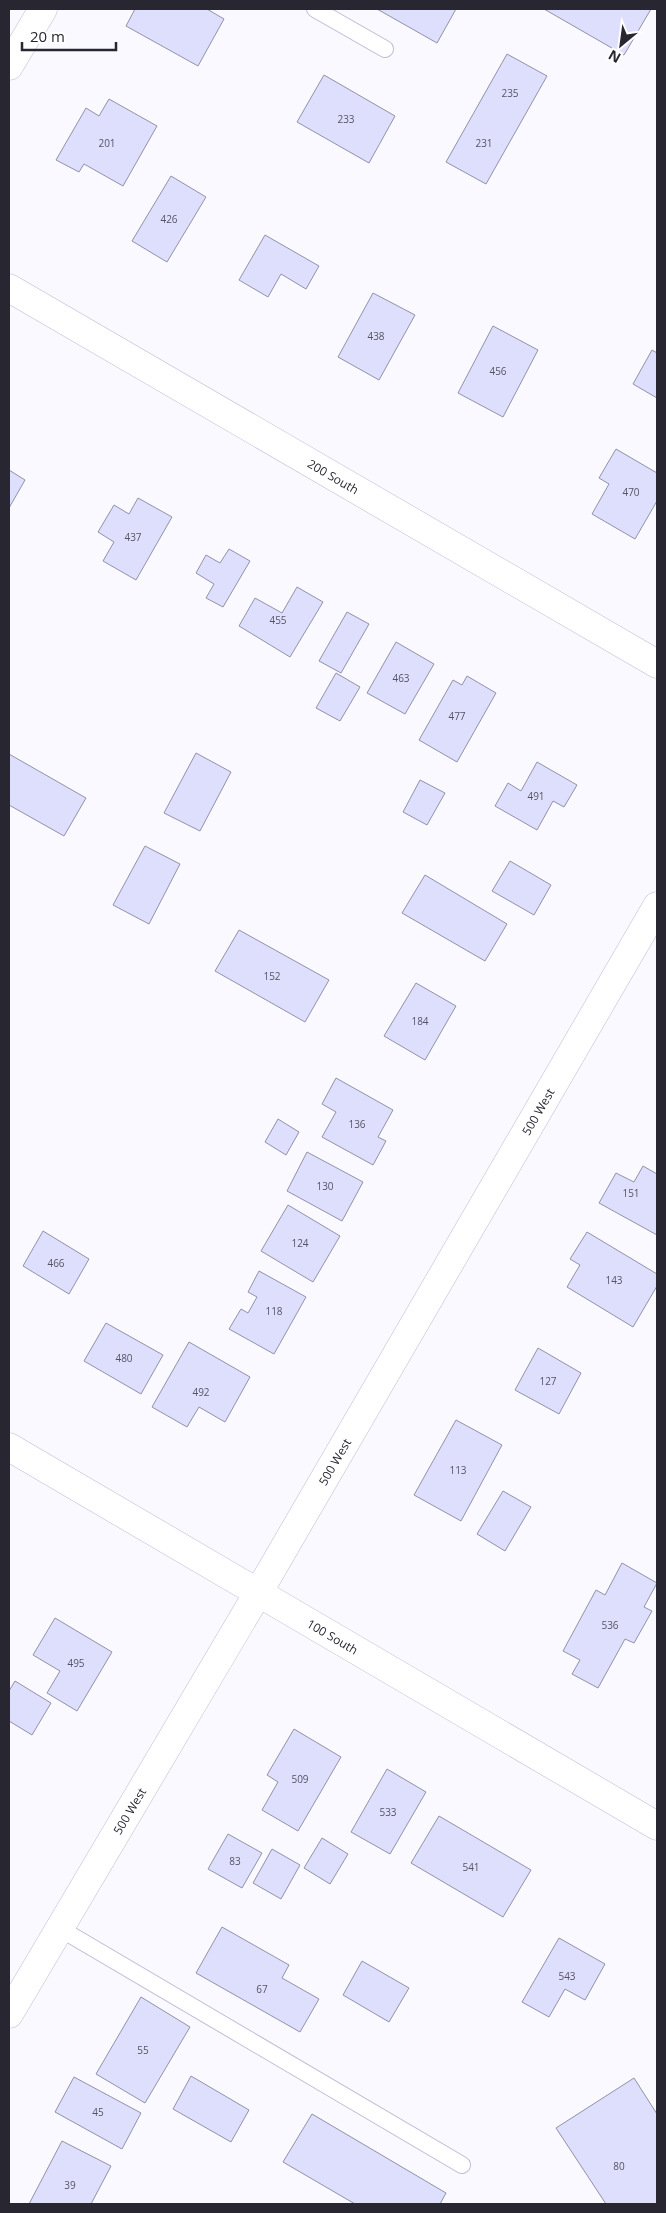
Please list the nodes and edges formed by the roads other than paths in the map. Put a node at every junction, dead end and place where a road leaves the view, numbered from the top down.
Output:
1 (43, 9) edge
2 (315, 9) edge
3 (385, 49) dead end
4 (9, 66) edge
5 (9, 288) edge
6 (657, 664) edge
7 (657, 906) edge
8 (9, 1447) edge
9 (258, 1592) junction
10 (657, 1826) edge
11 (59, 1928) junction
12 (9, 2014) edge
13 (462, 2165) dead end

1 - 4 street
2 - 3 lane
5 - 6 street, 200 South
7 - 9 street, 500 West
8 - 9 street, 100 South
9 - 10 street, 100 South
9 - 11 street, 500 West
11 - 12 street, 500 West
11 - 13 lane

